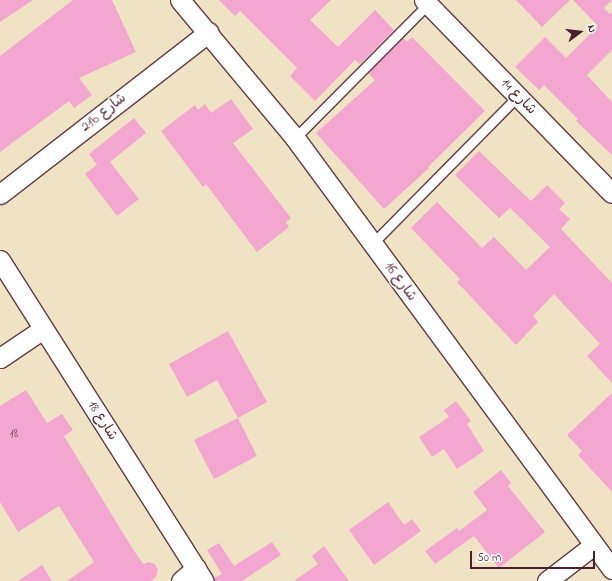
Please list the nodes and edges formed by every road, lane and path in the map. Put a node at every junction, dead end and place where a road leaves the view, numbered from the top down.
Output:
1 (180, 0) edge
2 (426, 2) edge
3 (209, 32) junction
4 (518, 96) junction
5 (295, 138) junction
6 (612, 193) edge
7 (0, 194) edge
8 (372, 244) junction
9 (0, 260) edge
10 (43, 329) junction
11 (0, 358) edge
12 (594, 546) junction
13 (612, 569) edge
14 (200, 574) edge
15 (180, 581) edge
16 (548, 581) edge

1 - 3 street, شارع 16
2 - 4 street, شارع 14
2 - 5 lane
3 - 5 street, شارع 16
3 - 7 street, 21b شارع
4 - 6 street, شارع 14
4 - 8 lane
5 - 8 street, شارع 16
8 - 12 street, شارع 16
9 - 10 street, شارع 18
10 - 11 street
10 - 14 street, شارع 18
12 - 13 street, شارع 16
12 - 16 street
14 - 15 street

